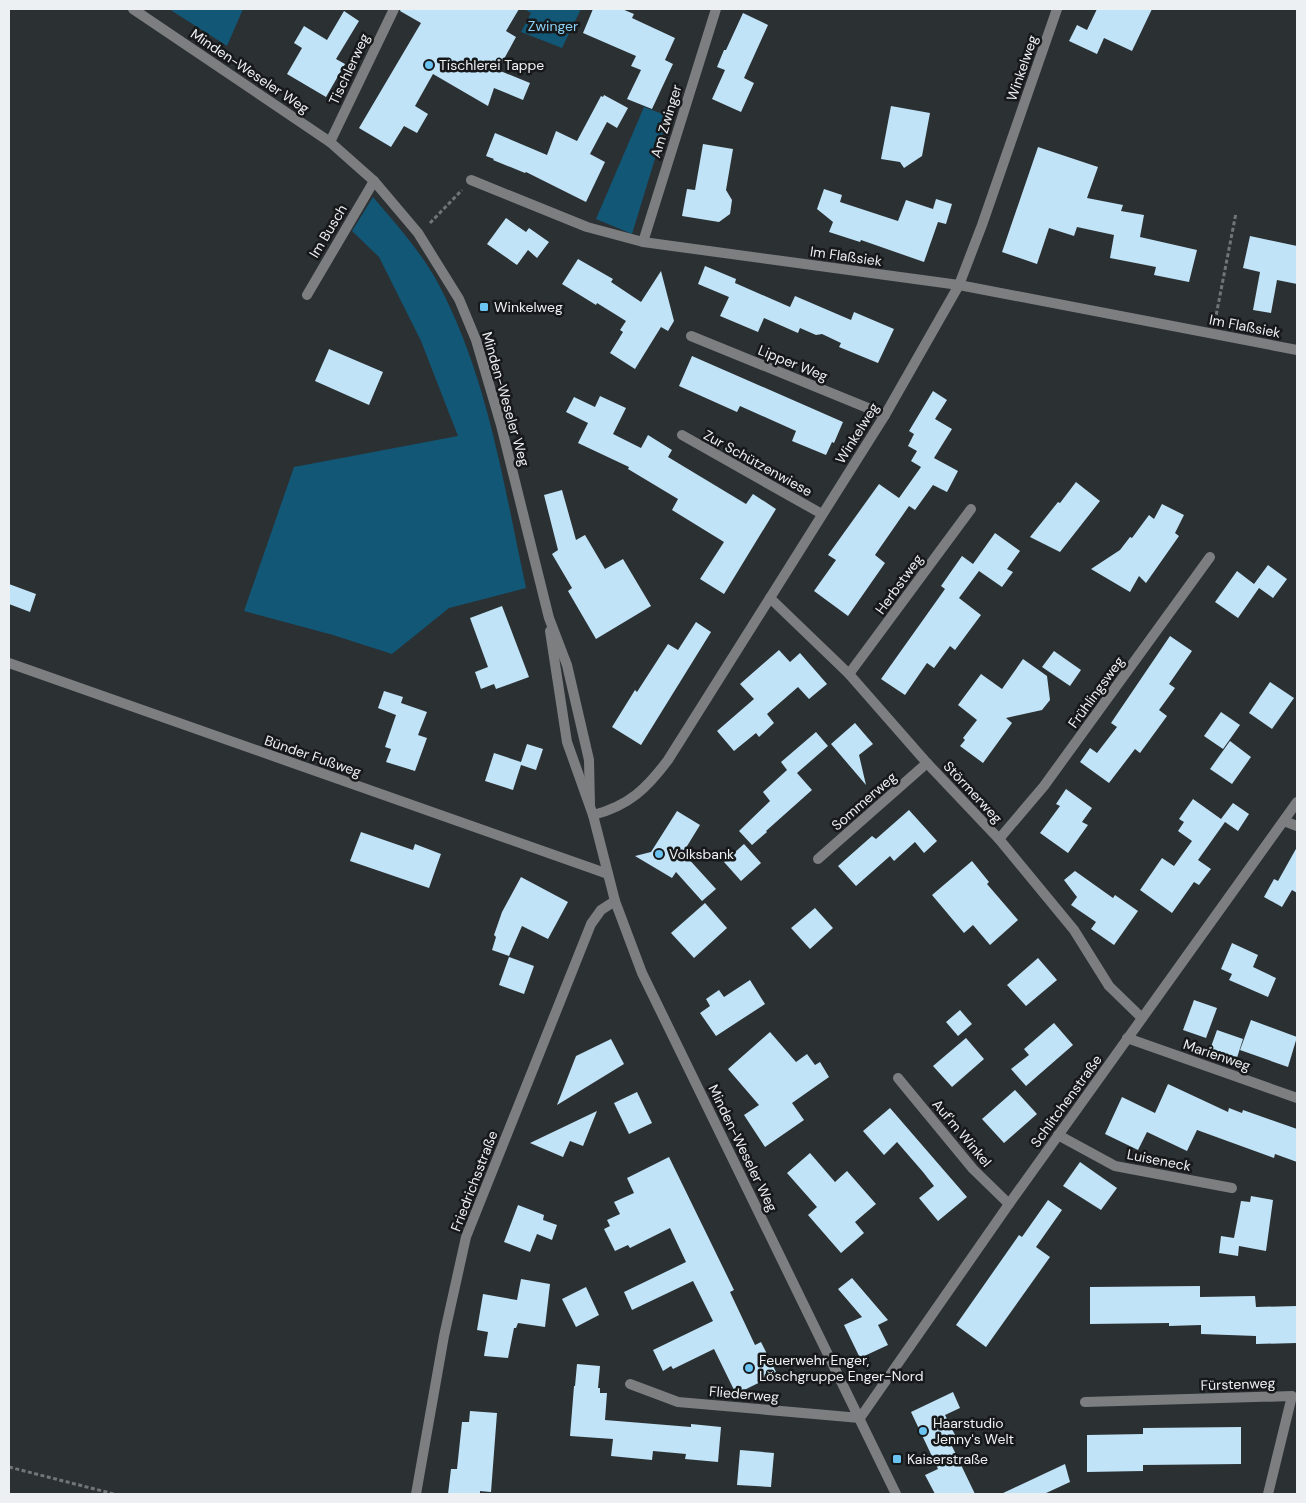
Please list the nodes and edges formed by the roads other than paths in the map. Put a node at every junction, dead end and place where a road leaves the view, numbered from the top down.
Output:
1 (133, 9) edge
2 (394, 9) edge
3 (716, 9) edge
4 (1057, 9) edge
5 (330, 142) junction
6 (471, 180) road end
7 (374, 181) junction
8 (643, 242) junction
9 (959, 285) junction
10 (307, 294) dead end
11 (691, 336) dead end
12 (1297, 350) edge
13 (884, 415) junction
14 (682, 435) dead end
15 (971, 509) dead end
16 (822, 514) junction
17 (1210, 557) dead end
18 (770, 598) junction
19 (549, 618) junction
20 (9, 663) edge
21 (849, 674) junction
22 (927, 763) junction
23 (1297, 802) edge
24 (592, 810) junction
25 (1284, 821) junction
26 (1297, 826) edge
27 (999, 839) junction
28 (818, 859) dead end
29 (608, 874) junction
30 (615, 900) junction
31 (1142, 1018) junction
32 (1127, 1038) junction
33 (898, 1078) dead end
34 (1297, 1098) edge
35 (1058, 1135) junction
36 (1232, 1188) dead end
37 (1009, 1204) junction
38 (630, 1384) dead end
39 (1085, 1402) dead end
40 (860, 1418) junction
41 (416, 1494) edge
42 (896, 1494) edge
43 (1268, 1494) edge

1 - 5 street, Minden-Weseler Weg
2 - 5 street, Tischlerweg
3 - 8 street, Am Zwinger
4 - 9 street, Winkelweg
5 - 7 street, Minden-Weseler Weg
6 - 8 street, Im Flaßsiek
7 - 10 street, Im Busch
7 - 19 street, Minden-Weseler Weg
8 - 9 street, Im Flaßsiek
9 - 12 street, Im Flaßsiek
9 - 13 street, Winkelweg
11 - 13 street, Lipper Weg
13 - 16 street, Winkelweg
14 - 16 street, Zur Schützenwiese
15 - 21 street, Herbstweg
16 - 18 street, Winkelweg
17 - 27 street, Frühlingsweg
18 - 21 street, Störmerweg
18 - 24 street, Winkelweg
19 - 24 street, Minden-Weseler Weg
19 - 24 street, Minden-Weseler Weg
20 - 29 street, Bünder Fußweg
21 - 22 street, Störmerweg
22 - 27 street, Störmerweg
22 - 28 street, Sommerweg
23 - 25 street, Schlitchenstraße
24 - 29 street, Minden-Weseler Weg
25 - 26 street
25 - 31 street, Schlitchenstraße
27 - 31 street, Störmerweg
29 - 30 street, Minden-Weseler Weg
30 - 40 street, Minden-Weseler Weg
30 - 41 street, Friedrichsstraße
31 - 32 street, Schlitchenstraße
32 - 34 street, Marienweg
32 - 35 street, Schlitchenstraße
33 - 37 street, Auf'm Winkel
35 - 36 street, Luiseneck
35 - 37 street, Schlitchenstraße
37 - 40 street, Schlitchenstraße
38 - 40 street, Fliederweg
39 - 43 street, Fürstenweg
40 - 42 street, Minden-Weseler Weg

